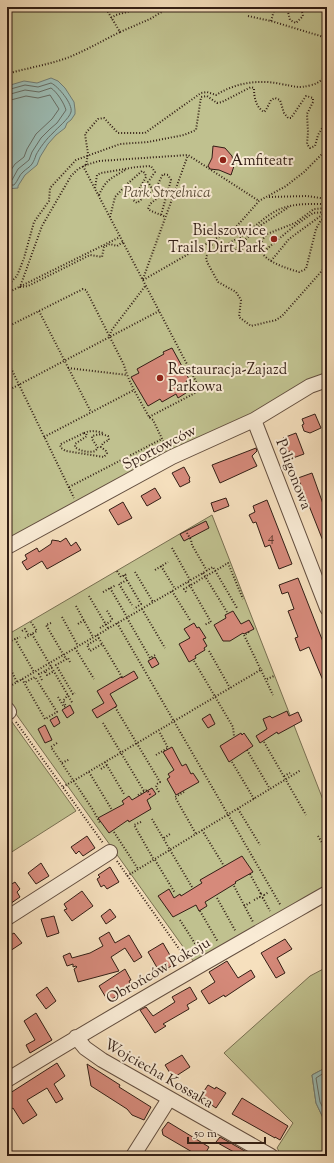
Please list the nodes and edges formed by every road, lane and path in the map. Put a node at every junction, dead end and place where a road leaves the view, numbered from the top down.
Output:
1 (105, 7) edge
2 (145, 7) edge
3 (170, 7) edge
4 (276, 7) edge
5 (288, 7) edge
6 (301, 7) edge
7 (248, 16) dead end
8 (111, 18) junction
9 (271, 21) junction
10 (120, 32) junction
11 (327, 38) edge
12 (7, 74) edge
13 (327, 76) edge
14 (216, 95) junction
15 (206, 96) junction
16 (327, 120) edge
17 (327, 149) edge
18 (88, 154) junction
19 (188, 155) junction
20 (85, 165) junction
21 (128, 169) junction
22 (95, 188) junction
23 (99, 195) junction
24 (266, 197) junction
25 (327, 199) edge
26 (259, 200) junction
27 (327, 204) edge
28 (292, 205) junction
29 (327, 208) edge
30 (326, 212) edge
31 (161, 215) junction
32 (166, 216) junction
33 (110, 217) junction
34 (327, 218) edge
35 (120, 237) junction
36 (215, 239) junction
37 (262, 240) junction
38 (123, 242) junction
39 (234, 251) junction
40 (262, 253) junction
41 (272, 261) junction
42 (327, 265) edge
43 (143, 280) junction
44 (146, 285) junction
45 (7, 286) edge
46 (20, 287) junction
47 (7, 293) edge
48 (39, 311) junction
49 (159, 311) junction
50 (7, 327) edge
51 (110, 338) junction
52 (7, 360) edge
53 (64, 361) junction
54 (68, 368) junction
55 (127, 375) junction
56 (327, 380) edge
57 (19, 385) junction
58 (200, 389) dead end
59 (134, 390) junction
60 (7, 391) edge
61 (197, 392) dead end
62 (91, 412) junction
63 (149, 417) junction
64 (254, 420) junction
65 (84, 433) junction
66 (106, 435) junction
67 (44, 437) junction
68 (163, 439) junction
69 (172, 456) junction
70 (69, 487) junction
71 (79, 508) junction
72 (187, 533) dead end
73 (7, 547) edge
74 (172, 548) dead end
75 (168, 562) dead end
76 (161, 566) junction
77 (155, 570) dead end
78 (207, 571) junction
79 (214, 571) junction
80 (117, 572) dead end
81 (135, 572) dead end
82 (203, 573) junction
83 (127, 574) dead end
84 (124, 575) junction
85 (205, 576) junction
86 (127, 580) junction
87 (189, 581) junction
88 (116, 585) dead end
89 (190, 585) junction
90 (110, 588) junction
91 (173, 590) junction
92 (103, 592) dead end
93 (186, 592) dead end
94 (89, 596) dead end
95 (243, 600) dead end
96 (153, 602) junction
97 (141, 604) junction
98 (132, 605) dead end
99 (76, 606) dead end
100 (142, 608) junction
101 (237, 608) dead end
102 (327, 608) edge
103 (106, 609) dead end
104 (134, 609) dead end
105 (226, 612) dead end
106 (62, 617) dead end
107 (127, 618) junction
108 (84, 620) junction
109 (190, 620) dead end
110 (31, 622) dead end
111 (51, 623) dead end
112 (117, 623) junction
113 (78, 624) dead end
114 (106, 624) junction
115 (204, 625) dead end
116 (100, 628) dead end
117 (108, 629) junction
118 (22, 631) dead end
119 (249, 632) dead end
120 (32, 634) junction
121 (97, 635) junction
122 (29, 636) junction
123 (20, 637) dead end
124 (93, 637) junction
125 (25, 638) dead end
126 (99, 638) junction
127 (16, 639) junction
128 (7, 640) edge
129 (102, 644) junction
130 (78, 646) junction
131 (75, 648) junction
132 (165, 648) dead end
133 (209, 651) dead end
134 (64, 655) junction
135 (155, 655) dead end
136 (66, 659) junction
137 (194, 661) dead end
138 (7, 662) edge
139 (70, 662) dead end
140 (49, 664) junction
141 (52, 668) junction
142 (262, 669) junction
143 (45, 671) junction
144 (54, 671) junction
145 (34, 672) junction
146 (274, 676) dead end
147 (122, 677) dead end
148 (22, 679) junction
149 (94, 679) dead end
150 (266, 679) junction
151 (42, 680) dead end
152 (17, 682) junction
153 (24, 683) junction
154 (7, 688) edge
155 (230, 688) junction
156 (75, 693) dead end
157 (68, 695) junction
158 (273, 695) dead end
159 (215, 696) junction
160 (58, 697) dead end
161 (73, 704) dead end
162 (115, 708) dead end
163 (8, 710) edge
164 (174, 722) junction
165 (103, 723) dead end
166 (158, 730) junction
167 (234, 736) dead end
168 (264, 742) dead end
169 (57, 743) dead end
170 (137, 743) junction
171 (247, 750) dead end
172 (121, 753) junction
173 (156, 755) dead end
174 (70, 759) dead end
175 (105, 762) junction
176 (232, 762) dead end
177 (62, 763) junction
178 (107, 766) junction
179 (101, 769) dead end
180 (301, 770) dead end
181 (89, 772) junction
182 (290, 773) dead end
183 (284, 776) junction
184 (286, 780) junction
185 (74, 781) junction
186 (63, 787) junction
187 (270, 789) junction
188 (144, 792) junction
189 (159, 792) dead end
190 (184, 792) dead end
191 (124, 794) dead end
192 (138, 795) dead end
193 (151, 796) dead end
194 (254, 799) junction
195 (238, 808) junction
196 (112, 810) dead end
197 (228, 814) junction
198 (306, 815) dead end
199 (152, 819) dead end
200 (141, 822) dead end
201 (100, 823) dead end
202 (202, 830) junction
203 (114, 832) dead end
204 (170, 834) dead end
205 (196, 834) junction
206 (318, 836) dead end
207 (164, 838) junction
208 (260, 845) dead end
209 (170, 850) junction
210 (327, 851) edge
211 (110, 852) junction
212 (154, 859) junction
213 (224, 866) dead end
214 (138, 869) junction
215 (250, 874) dead end
216 (127, 876) junction
217 (234, 886) dead end
218 (192, 887) dead end
219 (269, 892) dead end
220 (175, 893) dead end
221 (327, 893) edge
222 (261, 894) junction
223 (264, 895) junction
224 (260, 897) junction
225 (217, 898) dead end
226 (263, 898) junction
227 (244, 906) junction
228 (282, 909) dead end
229 (200, 911) dead end
230 (272, 915) dead end
231 (7, 918) edge
232 (180, 920) dead end
233 (255, 925) dead end
234 (238, 935) dead end
235 (220, 945) dead end
236 (202, 956) dead end
237 (193, 970) junction
238 (76, 1037) junction
239 (7, 1080) edge
240 (169, 1099) junction
241 (133, 1156) edge
242 (271, 1156) edge

1 - 8 path
2 - 8 path
3 - 10 path
4 - 9 path
5 - 6 path
7 - 9 path
8 - 10 path
9 - 11 path
10 - 12 path
13 - 14 path
14 - 15 path
14 - 18 path
15 - 16 path
15 - 18 path
17 - 24 path
18 - 20 path
18 - 45 path
19 - 20 path
19 - 26 path
19 - 32 path
20 - 22 path
20 - 46 path
21 - 22 path
21 - 23 path
21 - 31 path
22 - 23 path
23 - 33 path
24 - 25 path
24 - 26 path
26 - 36 path
27 - 28 path
28 - 39 path
28 - 39 path
29 - 37 path
30 - 40 path
30 - 41 path
31 - 32 path
31 - 33 path
32 - 43 path
33 - 35 path
34 - 41 path
35 - 38 path
35 - 46 path
36 - 42 path
36 - 43 path
37 - 39 path
37 - 40 path
38 - 43 path
38 - 46 path
40 - 41 path
43 - 44 path
44 - 49 path
44 - 51 path
46 - 47 path
48 - 50 path
48 - 51 path
48 - 53 path
49 - 51 path
49 - 58 path
51 - 53 path
51 - 55 path
52 - 57 path
53 - 54 path
53 - 57 path
54 - 55 path
54 - 62 path
55 - 59 path
56 - 64 street, Sportowców
57 - 60 path
57 - 67 path
59 - 62 path
59 - 63 path
61 - 63 path
62 - 67 path
63 - 68 path
64 - 69 street, Sportowców
64 - 102 street, Poligonowa
65 - 66 path
65 - 66 path
65 - 66 path
67 - 70 path
68 - 69 path
68 - 70 path
69 - 71 street, Sportowców
70 - 71 path
71 - 73 street, Sportowców
72 - 78 path
74 - 87 path
75 - 76 path
76 - 77 path
76 - 91 path
78 - 79 path
78 - 82 path
79 - 85 path
79 - 95 path
79 - 101 path
80 - 84 path
81 - 96 path
82 - 85 path
82 - 87 path
83 - 84 path
84 - 86 path
85 - 89 path
85 - 105 path
86 - 97 path
86 - 98 path
87 - 89 path
87 - 91 path
88 - 90 path
89 - 93 path
89 - 115 path
90 - 92 path
90 - 107 path
91 - 96 path
91 - 109 path
94 - 114 path
96 - 100 path
97 - 100 path
97 - 104 path
99 - 108 path
100 - 107 path
100 - 132 path
103 - 114 path
106 - 130 path
107 - 112 path
107 - 135 path
108 - 113 path
108 - 124 path
110 - 120 path
111 - 134 path
112 - 117 path
112 - 164 path
114 - 116 path
114 - 117 path
117 - 121 path
118 - 122 path
119 - 142 path
120 - 122 path
120 - 140 path
121 - 124 path
121 - 126 path
122 - 125 path
123 - 127 path
124 - 130 path
126 - 129 path
126 - 129 path
127 - 128 path
127 - 145 path
129 - 147 path
130 - 131 path
131 - 134 path
131 - 149 path
133 - 155 path
134 - 136 path
134 - 140 path
136 - 139 path
136 - 156 path
137 - 159 path
138 - 152 path
140 - 141 path
140 - 145 path
141 - 143 path
141 - 144 path
142 - 150 path
142 - 155 path
143 - 144 path
143 - 151 path
144 - 157 path
145 - 148 path
146 - 150 path
148 - 152 path
148 - 153 path
150 - 158 path
152 - 154 path
153 - 153 path
155 - 159 path
157 - 160 path
157 - 161 path
159 - 164 path
159 - 167 path
162 - 170 path
163 - 186 path
164 - 166 path
164 - 197 path
165 - 172 path
166 - 170 path
166 - 173 path
168 - 183 path
169 - 177 path
170 - 172 path
170 - 189 path
171 - 187 path
172 - 175 path
172 - 188 path
174 - 177 path
175 - 178 path
175 - 181 path
176 - 194 path
177 - 185 path
178 - 179 path
178 - 191 path
180 - 184 path
181 - 185 path
181 - 196 path
182 - 183 path
183 - 184 path
184 - 187 path
184 - 198 path
185 - 186 path
185 - 201 path
186 - 211 path
187 - 194 path
188 - 192 path
188 - 193 path
190 - 205 path
194 - 195 path
195 - 197 path
195 - 208 path
197 - 202 path
197 - 228 path
199 - 207 path
200 - 212 path
202 - 205 path
202 - 213 path
203 - 214 path
204 - 207 path
205 - 209 path
206 - 210 path
207 - 209 path
209 - 212 path
209 - 218 path
211 - 216 path
211 - 231 street
212 - 214 path
212 - 220 path
214 - 216 path
215 - 222 path
216 - 237 path
217 - 227 path
219 - 223 path
221 - 237 street, Obrońców Pokoju
222 - 223 path
222 - 224 path
223 - 226 path
224 - 226 path
224 - 227 path
225 - 234 path
226 - 230 path
227 - 233 path
229 - 235 path
232 - 236 path
237 - 238 street, Obrońców Pokoju
238 - 239 street, Obrońców Pokoju
238 - 240 street, Wojciecha Kossaka
240 - 241 street
240 - 242 street, Wojciecha Kossaka

